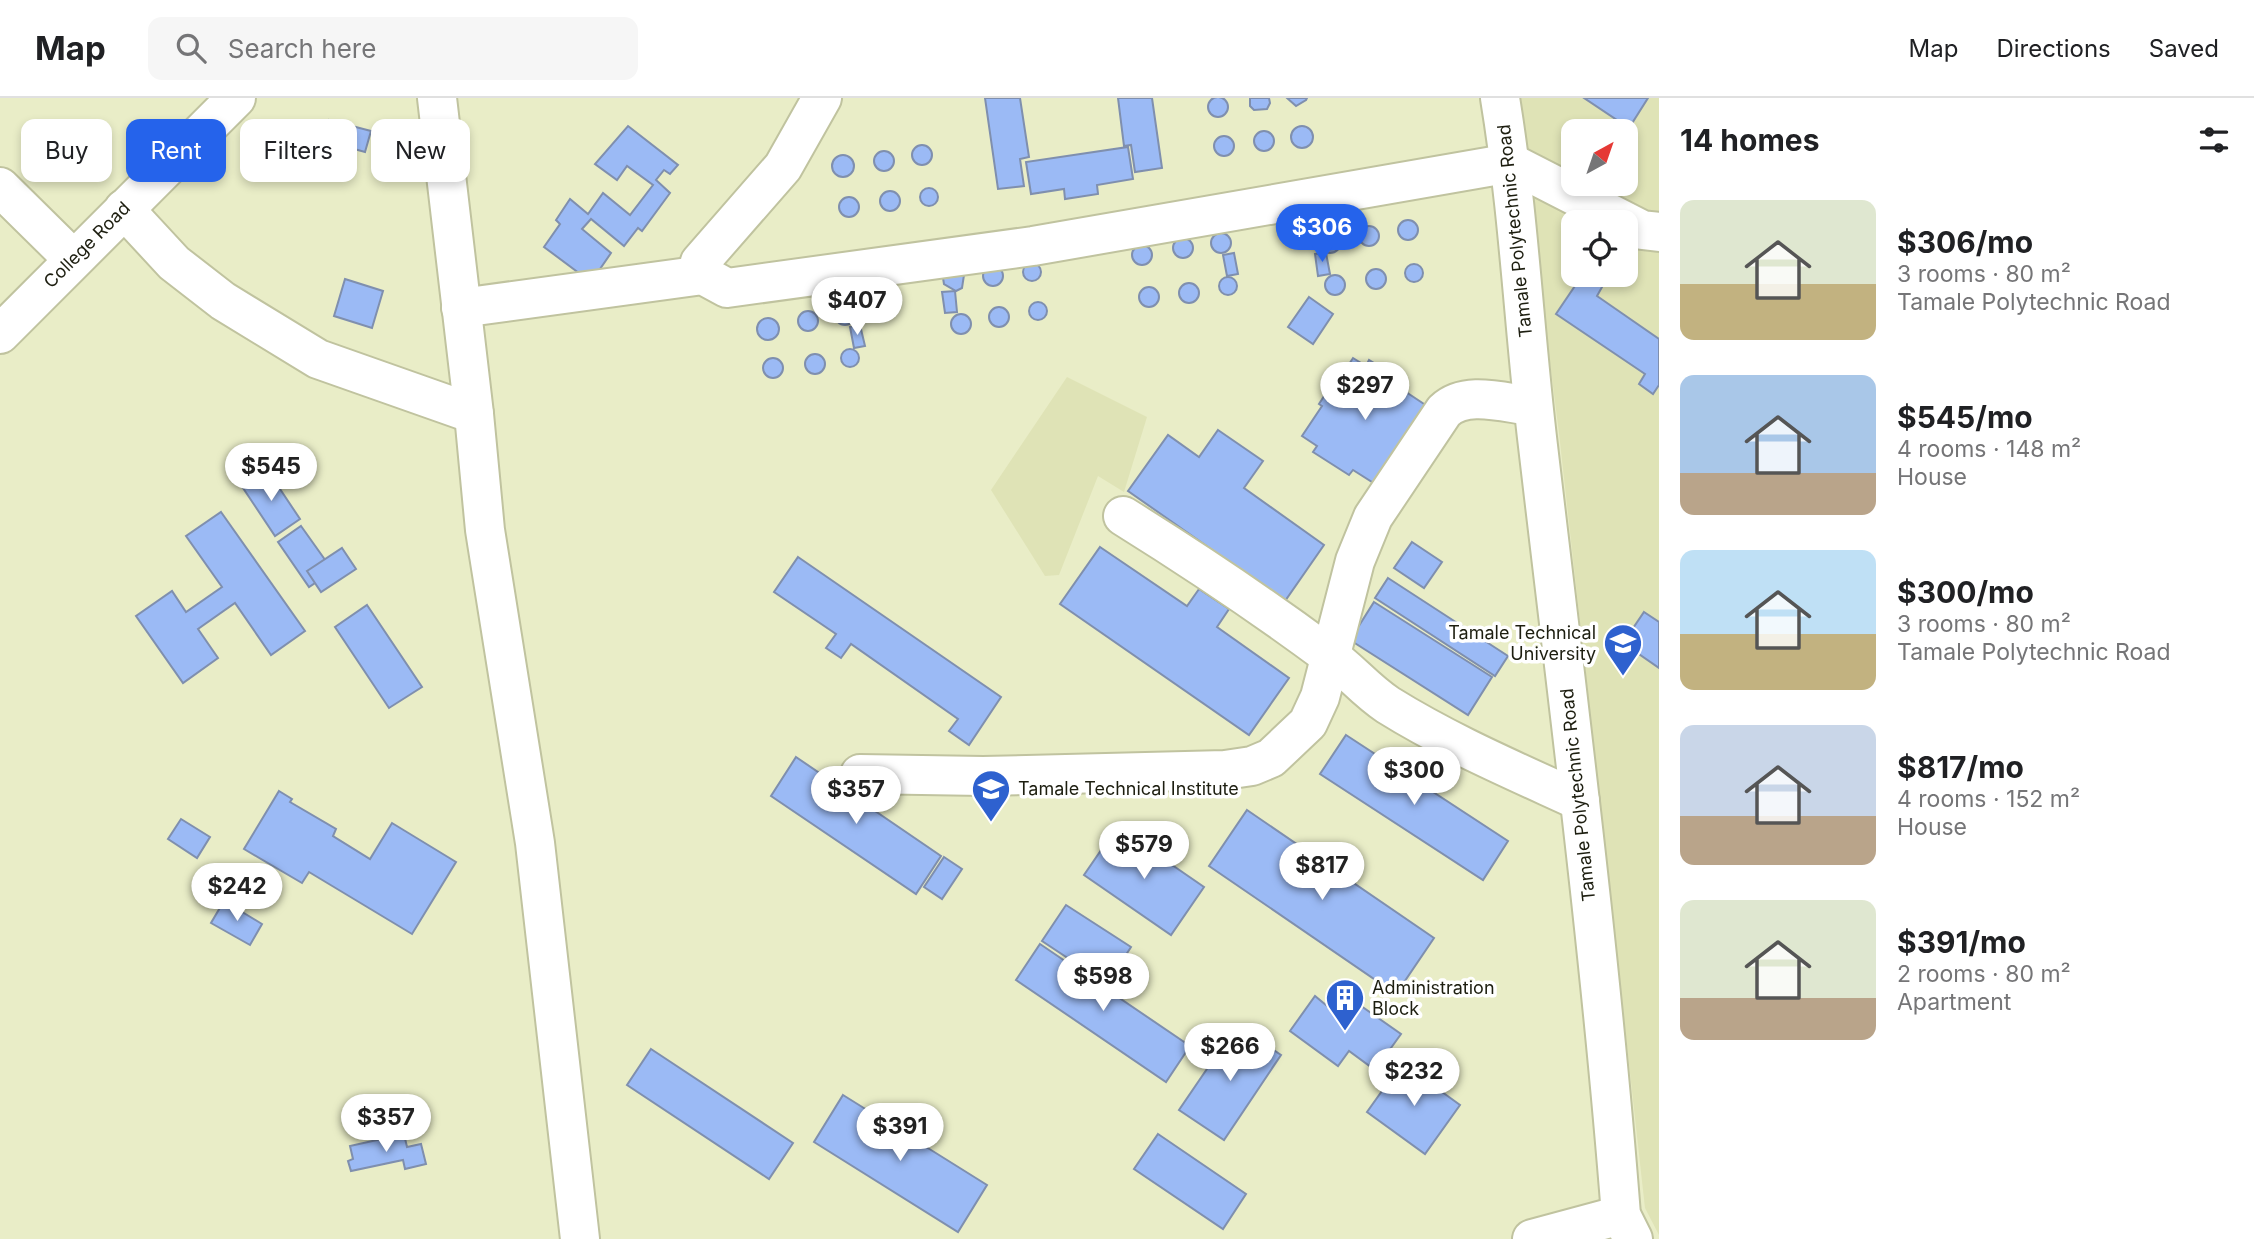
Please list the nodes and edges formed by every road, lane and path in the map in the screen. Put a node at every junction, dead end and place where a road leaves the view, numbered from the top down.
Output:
1 (236, 98) edge
2 (437, 98) edge
3 (822, 98) edge
4 (1500, 98) edge
5 (1511, 163) junction
6 (0, 187) edge
7 (124, 209) junction
8 (1659, 232) edge
9 (73, 259) junction
10 (703, 275) junction
11 (461, 308) junction
12 (5, 322) edge
13 (1533, 406) junction
14 (474, 414) junction
15 (1123, 516) dead end
16 (1330, 655) junction
17 (860, 774) dead end
18 (1580, 800) junction
19 (1627, 1227) edge
20 (580, 1239) edge
21 (1532, 1239) edge

1 - 7 street, College Road
2 - 11 street
3 - 10 street
4 - 5 street, Tamale Polytechnic Road
5 - 8 street
5 - 10 street
5 - 13 street, Tamale Polytechnic Road
6 - 9 street
7 - 9 street, College Road
7 - 14 street
9 - 12 street, College Road
10 - 11 street
11 - 14 street
13 - 16 street
13 - 18 street, Tamale Polytechnic Road
14 - 20 street
15 - 16 street
16 - 17 street
16 - 18 street
18 - 19 street, Tamale Polytechnic Road
19 - 21 street

